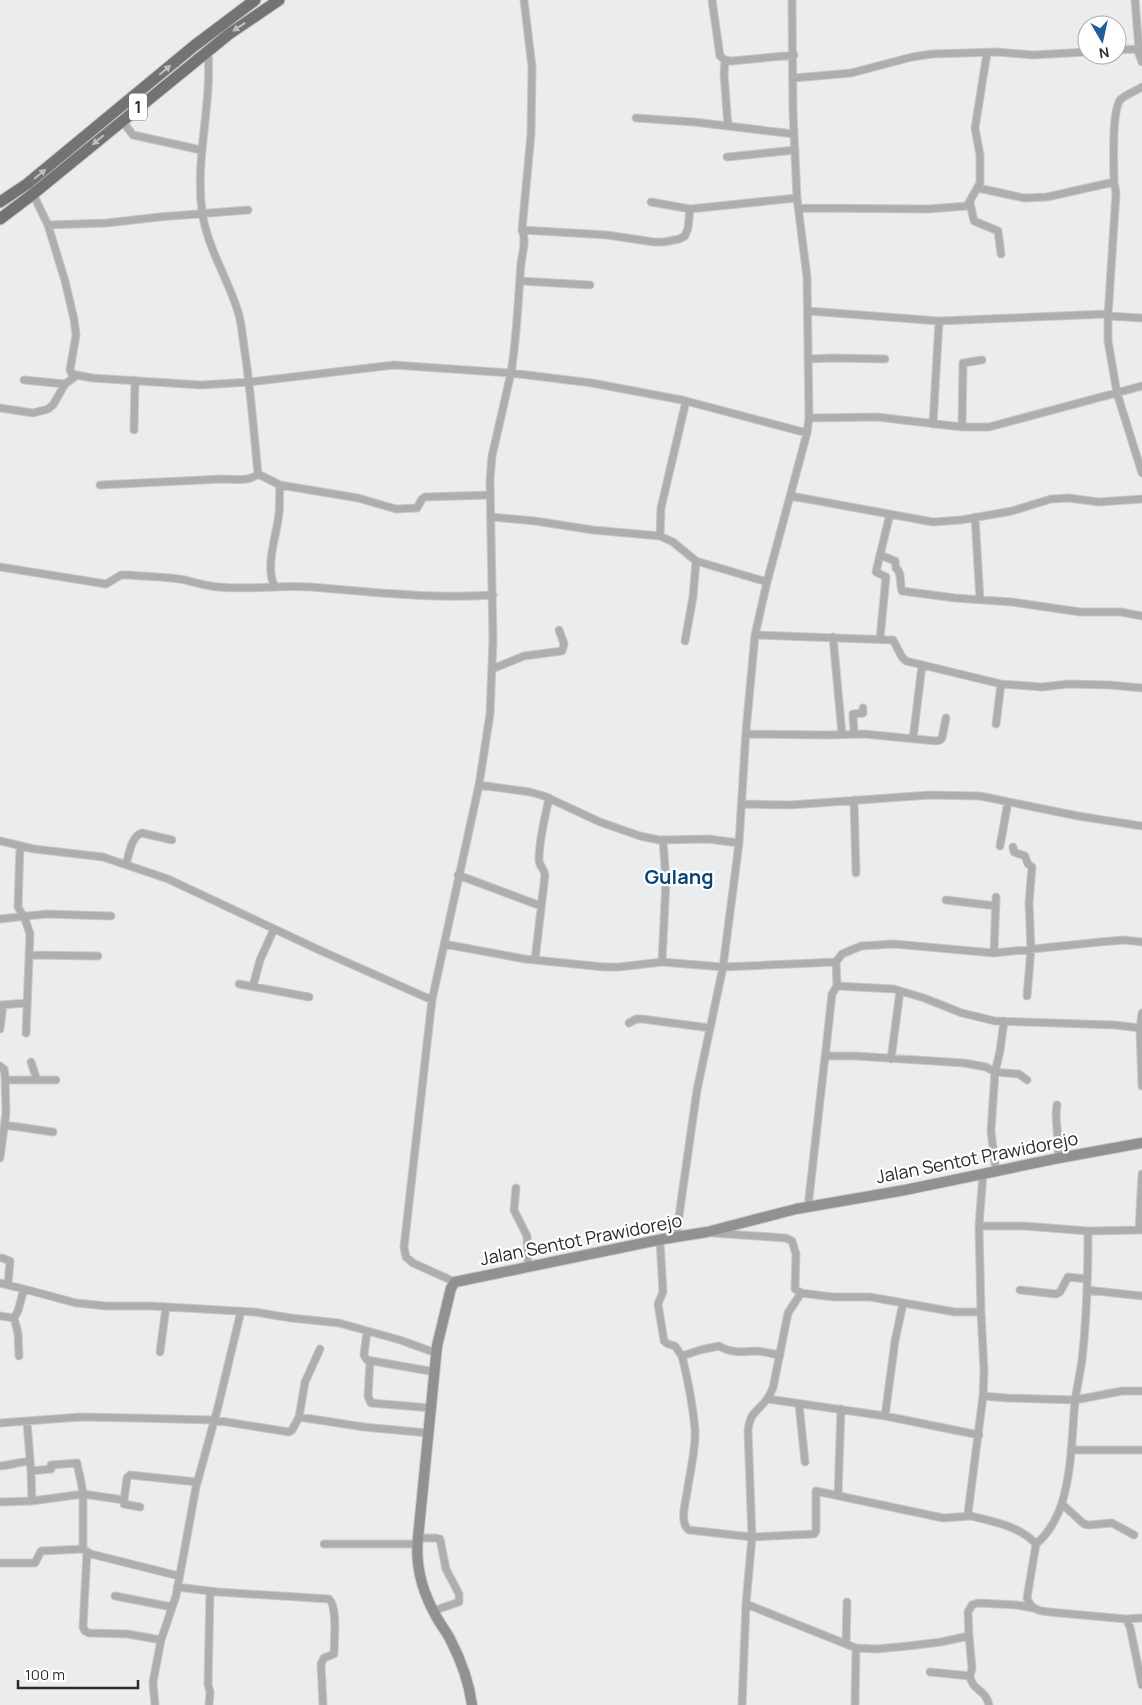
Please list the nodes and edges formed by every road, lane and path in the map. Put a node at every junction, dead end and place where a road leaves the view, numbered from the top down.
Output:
1 (255, 0) edge
2 (279, 0) edge
3 (524, 0) edge
4 (712, 0) edge
5 (792, 0) edge
6 (1135, 0) edge
7 (1127, 49) edge
8 (1139, 50) junction
9 (208, 52) junction
10 (987, 53) junction
11 (1077, 53) edge
12 (794, 55) junction
13 (725, 60) junction
14 (1142, 62) edge
15 (794, 78) junction
16 (1142, 87) edge
17 (126, 117) junction
18 (636, 118) dead end
19 (728, 126) junction
20 (794, 134) junction
21 (201, 150) junction
22 (795, 150) junction
23 (727, 157) dead end
24 (1114, 182) junction
25 (978, 188) junction
26 (33, 194) junction
27 (798, 198) junction
28 (0, 202) edge
29 (650, 202) dead end
30 (970, 203) junction
31 (799, 208) junction
32 (690, 209) junction
33 (248, 210) dead end
34 (202, 213) junction
35 (0, 219) edge
36 (48, 225) junction
37 (522, 230) junction
38 (1001, 254) dead end
39 (520, 281) junction
40 (590, 285) dead end
41 (808, 311) junction
42 (1108, 315) junction
43 (1142, 318) edge
44 (939, 321) junction
45 (809, 359) junction
46 (885, 359) dead end
47 (982, 360) dead end
48 (511, 372) junction
49 (76, 376) junction
50 (24, 380) dead end
51 (135, 380) junction
52 (250, 382) junction
53 (64, 384) junction
54 (1142, 386) edge
55 (1117, 393) junction
56 (686, 401) junction
57 (0, 408) edge
58 (810, 418) junction
59 (933, 424) junction
60 (962, 426) junction
61 (134, 430) dead end
62 (807, 433) junction
63 (1142, 473) edge
64 (258, 474) junction
65 (100, 485) dead end
66 (280, 485) junction
67 (490, 495) junction
68 (791, 496) junction
69 (1142, 499) edge
70 (890, 514) junction
71 (492, 517) junction
72 (975, 517) junction
73 (660, 536) junction
74 (880, 555) junction
75 (696, 561) junction
76 (0, 567) edge
77 (767, 582) junction
78 (275, 587) junction
79 (493, 595) junction
80 (980, 600) junction
81 (1142, 616) edge
82 (558, 630) dead end
83 (755, 635) junction
84 (832, 637) junction
85 (880, 639) junction
86 (685, 641) dead end
87 (922, 665) junction
88 (492, 669) junction
89 (1000, 684) junction
90 (1142, 688) edge
91 (863, 708) dead end
92 (946, 718) dead end
93 (996, 724) dead end
94 (746, 734) junction
95 (842, 734) junction
96 (854, 734) junction
97 (913, 739) junction
98 (479, 785) junction
99 (549, 798) junction
100 (854, 800) junction
101 (1008, 802) junction
102 (742, 804) junction
103 (1142, 826) edge
104 (172, 840) dead end
105 (663, 840) junction
106 (0, 841) edge
107 (739, 843) junction
108 (20, 846) junction
109 (1000, 846) dead end
110 (1013, 847) dead end
111 (126, 865) junction
112 (856, 873) dead end
113 (458, 875) junction
114 (996, 896) dead end
115 (946, 900) dead end
116 (540, 906) junction
117 (996, 906) junction
118 (24, 916) junction
119 (111, 916) dead end
120 (0, 919) edge
121 (274, 930) junction
122 (1142, 942) edge
123 (444, 944) junction
124 (1031, 949) junction
125 (994, 953) junction
126 (29, 955) junction
127 (98, 956) dead end
128 (535, 960) junction
129 (662, 962) junction
130 (836, 962) junction
131 (723, 967) junction
132 (240, 984) dead end
133 (253, 986) junction
134 (837, 986) junction
135 (900, 991) junction
136 (1027, 996) dead end
137 (309, 997) dead end
138 (432, 1000) junction
139 (28, 1003) junction
140 (1, 1005) edge
141 (1142, 1013) edge
142 (1004, 1021) junction
143 (629, 1023) dead end
144 (710, 1028) junction
145 (1140, 1028) junction
146 (0, 1029) edge
147 (26, 1033) dead end
148 (1141, 1049) edge
149 (825, 1058) junction
150 (891, 1059) junction
151 (31, 1062) dead end
152 (0, 1066) edge
153 (994, 1072) junction
154 (6, 1080) junction
155 (37, 1080) junction
156 (56, 1080) dead end
157 (1027, 1080) dead end
158 (1142, 1086) edge
159 (1057, 1105) dead end
160 (5, 1125) junction
161 (52, 1132) dead end
162 (1142, 1143) edge
163 (0, 1158) edge
164 (1059, 1158) junction
165 (996, 1172) junction
166 (982, 1174) junction
167 (1142, 1174) edge
168 (516, 1188) dead end
169 (808, 1207) junction
170 (979, 1226) junction
171 (1140, 1230) edge
172 (1088, 1231) junction
173 (707, 1232) junction
174 (676, 1237) junction
175 (660, 1240) junction
176 (2, 1258) dead end
177 (528, 1267) junction
178 (1087, 1279) junction
179 (455, 1282) junction
180 (0, 1284) edge
181 (8, 1285) junction
182 (24, 1289) junction
183 (1020, 1290) dead end
184 (1086, 1290) junction
185 (801, 1293) junction
186 (1142, 1296) edge
187 (903, 1303) junction
188 (166, 1307) junction
189 (240, 1311) junction
190 (981, 1312) junction
191 (0, 1316) edge
192 (14, 1318) junction
193 (367, 1331) junction
194 (320, 1349) dead end
195 (160, 1352) dead end
196 (436, 1353) junction
197 (780, 1355) junction
198 (19, 1356) dead end
199 (682, 1356) junction
200 (370, 1361) junction
201 (435, 1372) junction
202 (1142, 1391) edge
203 (983, 1396) junction
204 (768, 1399) junction
205 (1076, 1400) junction
206 (799, 1404) junction
207 (431, 1408) junction
208 (842, 1409) junction
209 (885, 1416) junction
210 (299, 1417) junction
211 (214, 1420) junction
212 (27, 1422) junction
213 (0, 1423) edge
214 (428, 1433) junction
215 (978, 1436) junction
216 (1071, 1450) junction
217 (1142, 1450) edge
218 (30, 1461) junction
219 (805, 1462) dead end
220 (0, 1466) edge
221 (31, 1471) junction
222 (198, 1482) junction
223 (83, 1494) junction
224 (838, 1496) junction
225 (124, 1500) junction
226 (32, 1501) junction
227 (0, 1502) edge
228 (1062, 1504) junction
229 (140, 1508) dead end
230 (970, 1516) junction
231 (1134, 1535) dead end
232 (752, 1537) junction
233 (420, 1540) junction
234 (324, 1544) dead end
235 (1036, 1544) junction
236 (85, 1550) junction
237 (0, 1564) edge
238 (179, 1576) junction
239 (177, 1587) junction
240 (210, 1591) junction
241 (115, 1596) dead end
242 (847, 1602) dead end
243 (746, 1604) junction
244 (172, 1608) junction
245 (1033, 1608) junction
246 (435, 1611) junction
247 (1126, 1618) junction
248 (1142, 1618) edge
249 (969, 1636) junction
250 (161, 1640) junction
251 (846, 1644) junction
252 (856, 1648) junction
253 (930, 1672) dead end
254 (970, 1676) junction
255 (1142, 1685) edge
256 (155, 1705) edge
257 (209, 1705) edge
258 (323, 1705) edge
259 (472, 1705) edge
260 (742, 1705) edge
261 (855, 1705) edge
262 (990, 1705) edge

28 -> 1 highway, 1
2 -> 9 highway, 1
3 - 37 street
4 - 13 street
5 - 12 street
6 - 8 street
7 - 8 street
8 - 14 street
9 - 17 highway, 1
9 - 21 street
10 - 11 street
10 - 15 street
10 - 25 street
12 - 13 street
12 - 15 street
13 - 19 street
15 - 20 street
16 - 24 street
17 - 21 street
17 -> 26 highway, 1
18 - 19 street
19 - 20 street
20 - 22 street
21 - 34 street
22 - 23 street
22 - 27 street
24 - 25 street
24 - 42 street
25 - 30 street
26 - 35 highway, 1
26 - 36 street
27 - 31 street
27 - 32 street
29 - 32 street
30 - 31 street
30 - 38 street
31 - 41 street
32 - 37 street
33 - 34 street
34 - 36 street
34 - 52 street
36 - 49 street
37 - 39 street
39 - 40 street
39 - 48 street
41 - 44 street
41 - 45 street
42 - 43 street
42 - 44 street
42 - 55 street
44 - 59 street
45 - 46 street
45 - 58 street
47 - 60 street
48 - 52 street
48 - 56 street
48 - 67 street
49 - 51 street
49 - 53 street
50 - 53 street
51 - 52 street
51 - 61 street
52 - 64 street
53 - 57 street
54 - 55 street
55 - 60 street
55 - 63 street
56 - 62 street
56 - 73 street
58 - 59 street
58 - 62 street
59 - 60 street
62 - 68 street
64 - 65 street
64 - 66 street
66 - 67 street
66 - 78 street
67 - 71 street
68 - 70 street
68 - 77 street
69 - 72 street
70 - 72 street
70 - 74 street
71 - 73 street
71 - 79 street
72 - 80 street
73 - 75 street
74 - 80 street
74 - 85 street
75 - 77 street
75 - 86 street
76 - 78 street
77 - 83 street
78 - 79 street
79 - 88 street
80 - 81 street
82 - 88 street
83 - 84 street
83 - 94 street
84 - 85 street
84 - 95 street
85 - 87 street
87 - 89 street
87 - 97 street
88 - 98 street
89 - 90 street
89 - 93 street
91 - 96 street
92 - 97 street
94 - 95 street
94 - 102 street
95 - 96 street
96 - 97 street
98 - 99 street
98 - 113 street
99 - 105 street
99 - 116 street
100 - 101 street
100 - 102 street
100 - 112 street
101 - 103 street
101 - 109 street
102 - 107 street
104 - 111 street
105 - 107 street
105 - 129 street
106 - 108 street
107 - 131 street
108 - 111 street
108 - 118 street
110 - 124 street
111 - 121 street
113 - 116 street
113 - 123 street
114 - 117 street
115 - 117 street
116 - 128 street
117 - 125 street
118 - 119 street
118 - 120 street
118 - 126 street
121 - 133 street
121 - 138 street
122 - 124 street
123 - 128 street
123 - 138 street
124 - 125 street
124 - 136 street
125 - 130 street
126 - 127 street
126 - 139 street
128 - 129 street
129 - 131 street
130 - 131 street
130 - 134 street
131 - 144 street
132 - 133 street
133 - 137 street
134 - 135 street
134 - 149 street
135 - 142 street
135 - 150 street
138 - 179 street
139 - 140 street
139 - 147 street
140 - 146 street
141 - 145 street
142 - 145 street
142 - 153 street
143 - 144 street
144 - 174 street
145 - 148 street
148 - 158 street
149 - 150 street
149 - 169 street
150 - 153 street
151 - 155 street
152 - 154 street
153 - 157 street
153 - 165 street
154 - 155 street
154 - 160 street
155 - 156 street
159 - 164 street
160 - 161 street
160 - 163 street
162 - 164 main road, Jalan Sentot Prawidorejo
164 - 165 main road, Jalan Sentot Prawidorejo
165 - 166 main road, Jalan Sentot Prawidorejo
166 - 169 main road, Jalan Sentot Prawidorejo
166 - 170 street
167 - 171 street
168 - 177 street
169 - 173 main road, Jalan Sentot Prawidorejo
170 - 172 street
170 - 190 street
171 - 172 street
172 - 178 street
173 - 174 main road, Jalan Sentot Prawidorejo
173 - 185 street
174 - 175 main road, Jalan Sentot Prawidorejo
175 - 177 main road, Jalan Sentot Prawidorejo
175 - 199 street
176 - 181 street
177 - 179 main road, Jalan Sentot Prawidorejo
178 - 183 street
178 - 184 street
179 - 196 main road
180 - 181 street
181 - 182 street
182 - 188 street
182 - 192 street
184 - 186 street
184 - 205 street
185 - 187 street
185 - 197 street
187 - 190 street
187 - 209 street
188 - 189 street
188 - 195 street
189 - 193 street
189 - 211 street
190 - 203 street
191 - 192 street
192 - 198 street
193 - 196 street
193 - 200 street
194 - 210 street
196 - 201 main road
197 - 199 street
197 - 204 street
199 - 232 street
200 - 201 street
200 - 207 street
201 - 207 main road
202 - 205 street
203 - 205 street
203 - 215 street
204 - 206 street
204 - 232 street
205 - 216 street
206 - 208 street
206 - 219 street
207 - 214 main road
208 - 209 street
208 - 224 street
209 - 215 street
210 - 211 street
210 - 214 street
211 - 212 street
211 - 222 street
212 - 213 street
212 - 218 street
214 - 233 main road
215 - 230 street
216 - 217 street
216 - 228 street
218 - 220 street
218 - 221 street
221 - 223 street
221 - 226 street
222 - 225 street
222 - 238 street
223 - 225 street
223 - 226 street
223 - 236 street
224 - 230 street
224 - 232 street
225 - 229 street
226 - 227 street
228 - 231 street
228 - 235 street
230 - 235 street
232 - 243 street
233 - 234 street
233 - 246 main road
233 - 246 street
235 - 245 street
236 - 237 street
236 - 238 street
236 - 250 street
238 - 239 street
239 - 240 street
239 - 244 street
240 - 257 street
240 - 258 street
241 - 244 street
242 - 251 street
243 - 251 street
243 - 260 street
244 - 250 street
245 - 247 street
245 - 249 street
246 - 259 main road
247 - 248 street
247 - 255 street
249 - 252 street
249 - 254 street
250 - 256 street
251 - 252 street
252 - 261 street
253 - 254 street
254 - 262 street

